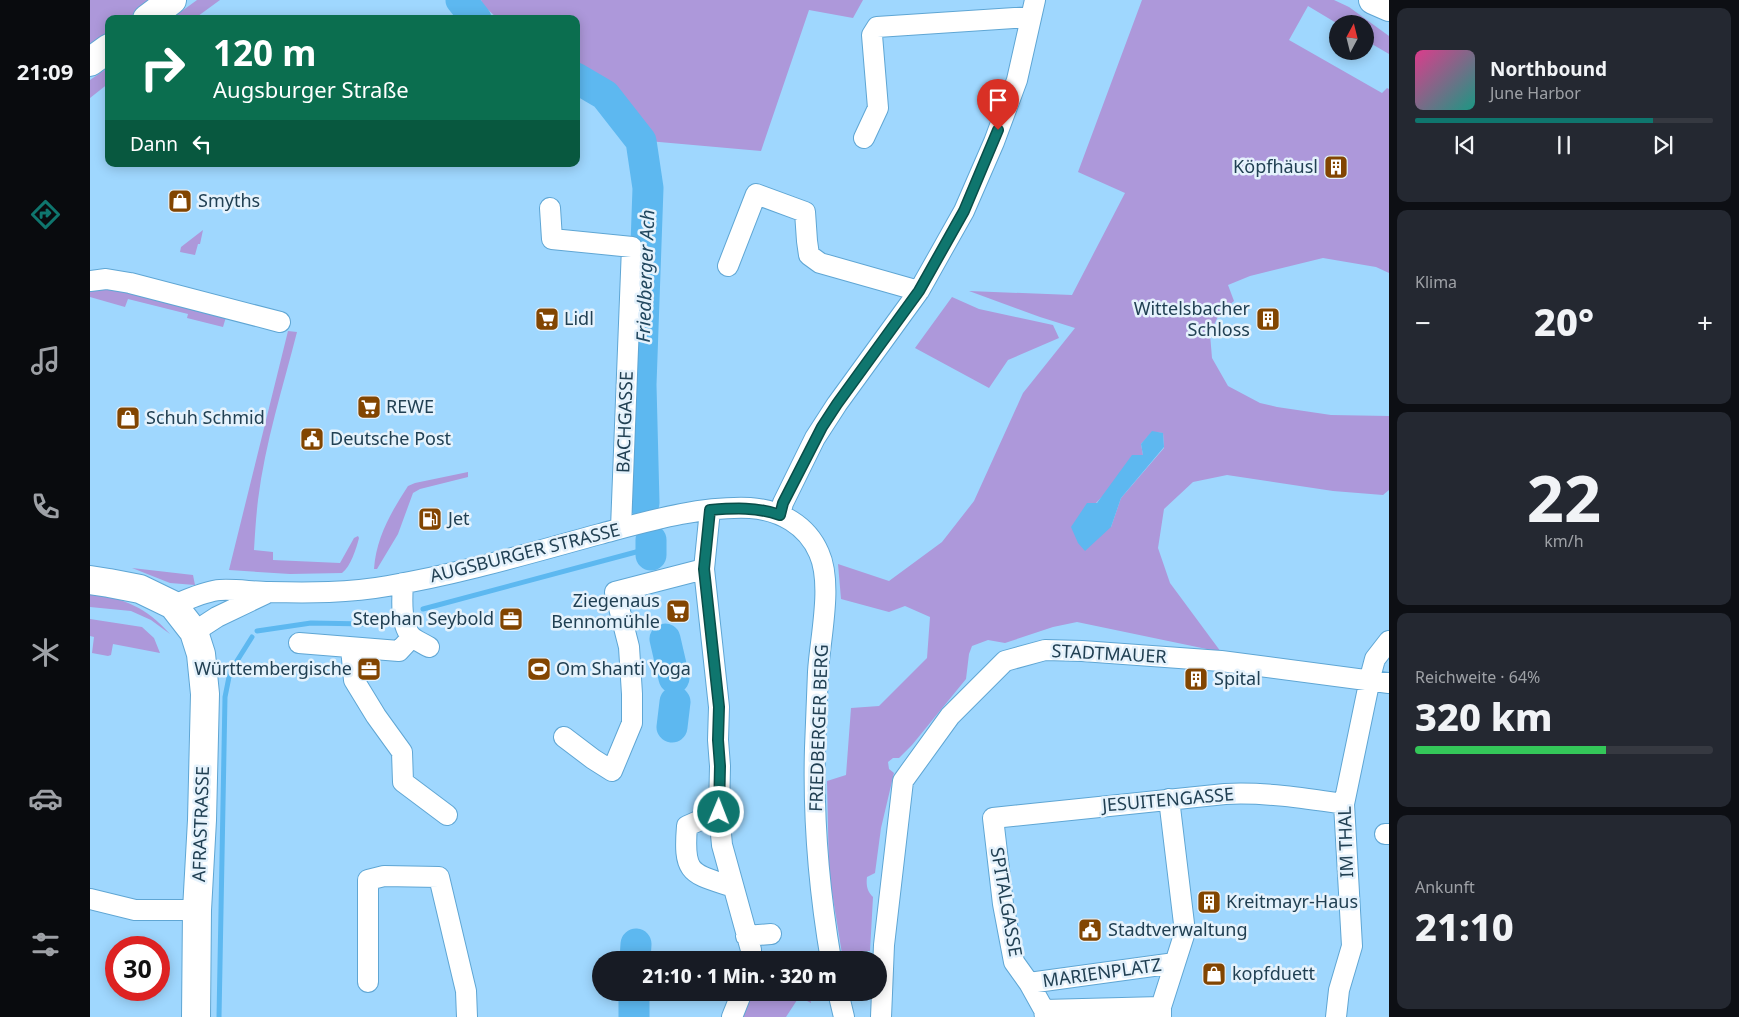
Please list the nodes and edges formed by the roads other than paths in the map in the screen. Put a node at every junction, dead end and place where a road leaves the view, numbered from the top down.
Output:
1 (172, 0) edge
2 (1372, 0) edge
3 (1389, 7) edge
4 (1033, 9) edge
5 (152, 15) edge
6 (105, 51) edge
7 (90, 62) edge
8 (864, 138) dead end
9 (550, 208) dead end
10 (728, 266) dead end
11 (90, 281) edge
12 (919, 291) junction
13 (280, 322) dead end
14 (710, 510) junction
15 (780, 515) junction
16 (639, 524) junction
17 (704, 569) junction
18 (90, 580) edge
19 (403, 583) junction
20 (268, 592) junction
21 (173, 605) junction
22 (194, 632) junction
23 (412, 637) junction
24 (1389, 641) edge
25 (299, 643) dead end
26 (429, 647) dead end
27 (352, 648) junction
28 (1369, 680) junction
29 (1389, 683) edge
30 (564, 737) dead end
31 (1169, 800) junction
32 (1344, 804) junction
33 (719, 812) junction
34 (447, 815) dead end
35 (992, 818) joint
36 (733, 888) junction
37 (90, 899) edge
38 (197, 910) junction
39 (771, 934) dead end
40 (746, 936) junction
41 (751, 951) edge
42 (830, 951) edge
43 (1175, 963) junction
44 (368, 982) dead end
45 (1029, 982) junction
46 (738, 1001) edge
47 (840, 1001) edge
48 (1161, 1012) edge
49 (1045, 1013) edge
50 (196, 1017) edge
51 (467, 1017) edge
52 (732, 1017) edge
53 (844, 1017) edge
54 (881, 1017) edge
55 (1336, 1017) edge

1 - 5 street
2 - 3 street
4 - 8 street
4 - 12 street
6 - 7 street
9 - 16 street, BACHGASSE
10 - 12 street
11 - 13 street
12 - 15 street
14 - 15 street, AUGSBURGER STRASSE
14 - 16 street, AUGSBURGER STRASSE
14 - 17 street
15 - 42 street, FRIEDBERGER BERG
16 - 19 street, AUGSBURGER STRASSE
17 - 30 street
17 - 33 street
18 - 21 street
19 - 20 street, AUGSBURGER STRASSE
19 - 23 street
20 - 21 street, AUGSBURGER STRASSE
20 - 22 street, AUGSBURGER STRASSE
21 - 22 street
22 - 38 street, AFRASTRASSE
23 - 26 street
23 - 27 street
24 - 28 street, IM THAL
25 - 27 street
27 - 34 street
28 - 29 street, STADTMAUER
28 - 32 street, IM THAL
28 - 54 street, STADTMAUER
31 - 32 street, JESUITENGASSE
31 - 35 street, JESUITENGASSE
31 - 43 street, MARIENPLATZ
32 - 55 street, IM THAL
33 - 36 street
33 - 36 street
35 - 45 street, SPITALGASSE
36 - 40 street
37 - 38 street
38 - 50 street, AFRASTRASSE
39 - 40 street
40 - 41 street
43 - 45 street, MARIENPLATZ
43 - 48 street, MARIENPLATZ
44 - 51 street
45 - 49 street, MARIENPLATZ
46 - 52 street
47 - 53 street
48 - 49 street, MARIENPLATZ

